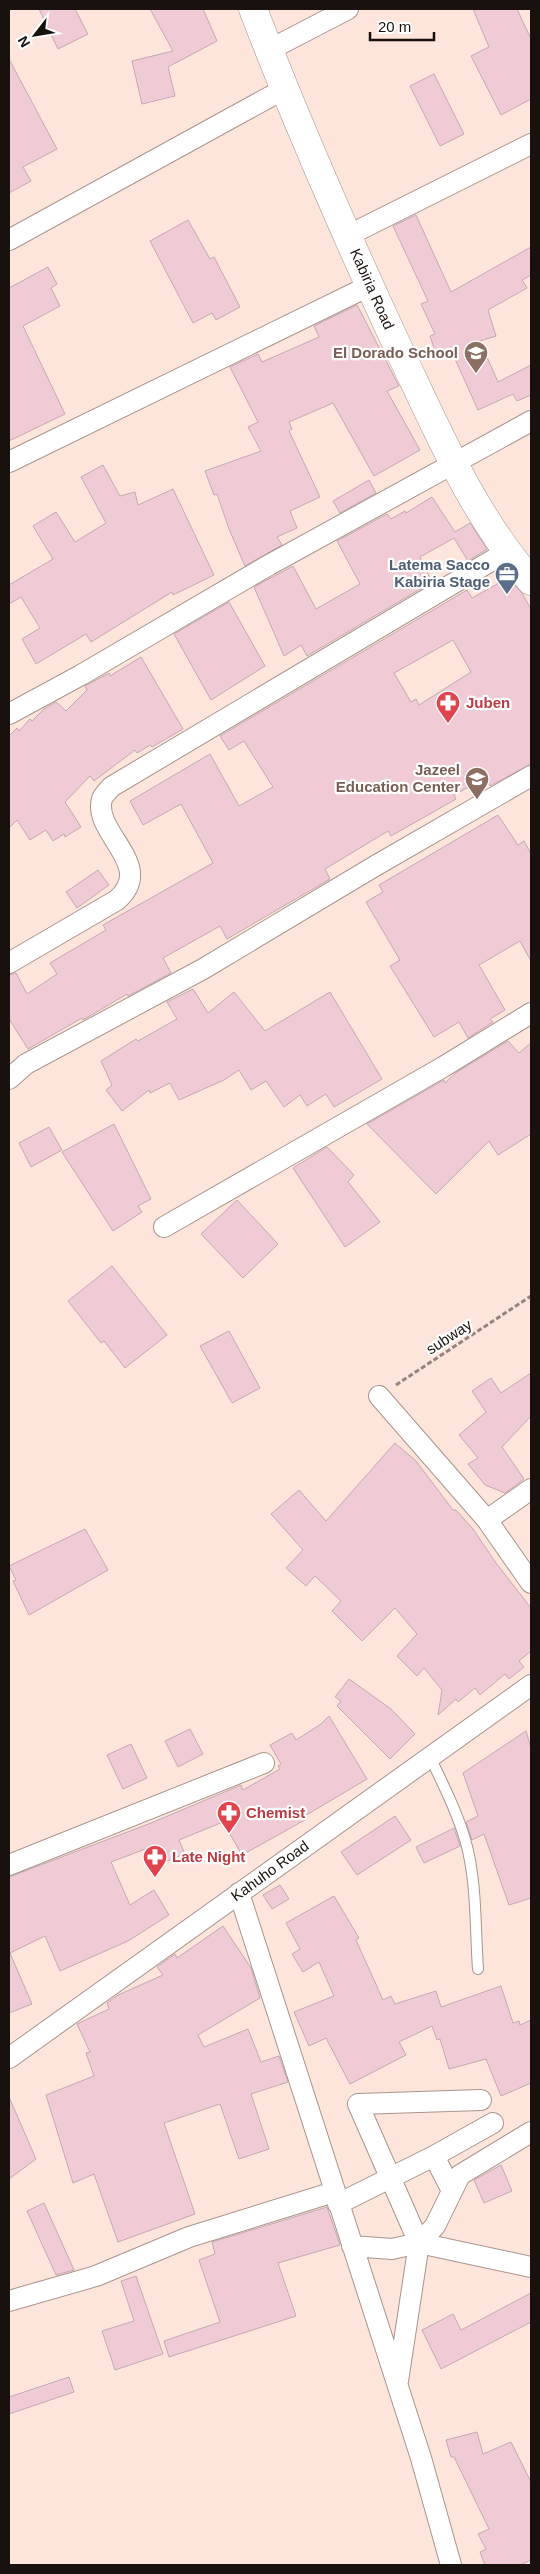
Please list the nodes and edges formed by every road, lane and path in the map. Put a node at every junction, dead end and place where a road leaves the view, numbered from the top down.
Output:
1 (253, 9) edge
2 (348, 9) edge
3 (268, 50) junction
4 (284, 89) junction
5 (531, 144) edge
6 (348, 235) junction
7 (9, 240) edge
8 (370, 286) junction
9 (531, 421) edge
10 (9, 462) edge
11 (454, 464) junction
12 (506, 552) junction
13 (531, 581) edge
14 (9, 714) edge
15 (531, 776) edge
16 (9, 963) edge
17 (531, 1013) edge
18 (9, 1079) edge
19 (164, 1227) dead end
20 (531, 1296) edge
21 (379, 1396) joint
22 (531, 1489) edge
23 (487, 1520) junction
24 (531, 1583) edge
25 (531, 1685) edge
26 (430, 1757) junction
27 (264, 1763) dead end
28 (9, 1865) edge
29 (239, 1893) junction
30 (478, 1970) dead end
31 (9, 2058) edge
32 (482, 2100) dead end
33 (493, 2123) dead end
34 (531, 2132) edge
35 (434, 2156) junction
36 (392, 2177) junction
37 (452, 2191) junction
38 (336, 2198) junction
39 (420, 2244) junction
40 (352, 2246) junction
41 (531, 2268) edge
42 (9, 2301) edge
43 (398, 2385) junction
44 (451, 2565) edge

1 - 3 main road, Kabiria Road
2 - 3 street
3 - 4 main road, Kabiria Road
4 - 6 main road, Kabiria Road
4 - 7 street
5 - 6 street
6 - 8 main road, Kabiria Road
8 - 10 street
8 - 11 main road, Kabiria Road
9 - 11 street
11 - 12 main road, Kabiria Road
11 - 14 street
12 - 13 main road, Kabiria Road
12 - 16 street
15 - 18 street
17 - 19 street
20 - 21 path, subway
21 - 23 street
22 - 23 street
23 - 24 street
25 - 26 street, Kahuho Road
26 - 29 street, Kahuho Road
26 - 30 lane
27 - 28 street
29 - 31 street, Kahuho Road
29 - 38 street
32 - 36 street
33 - 35 street
34 - 37 street
35 - 36 street
35 - 37 street
36 - 38 street
36 - 39 street
37 - 39 street
38 - 40 street
38 - 42 street
39 - 40 street
39 - 41 street
39 - 43 street
40 - 43 street
43 - 44 street

